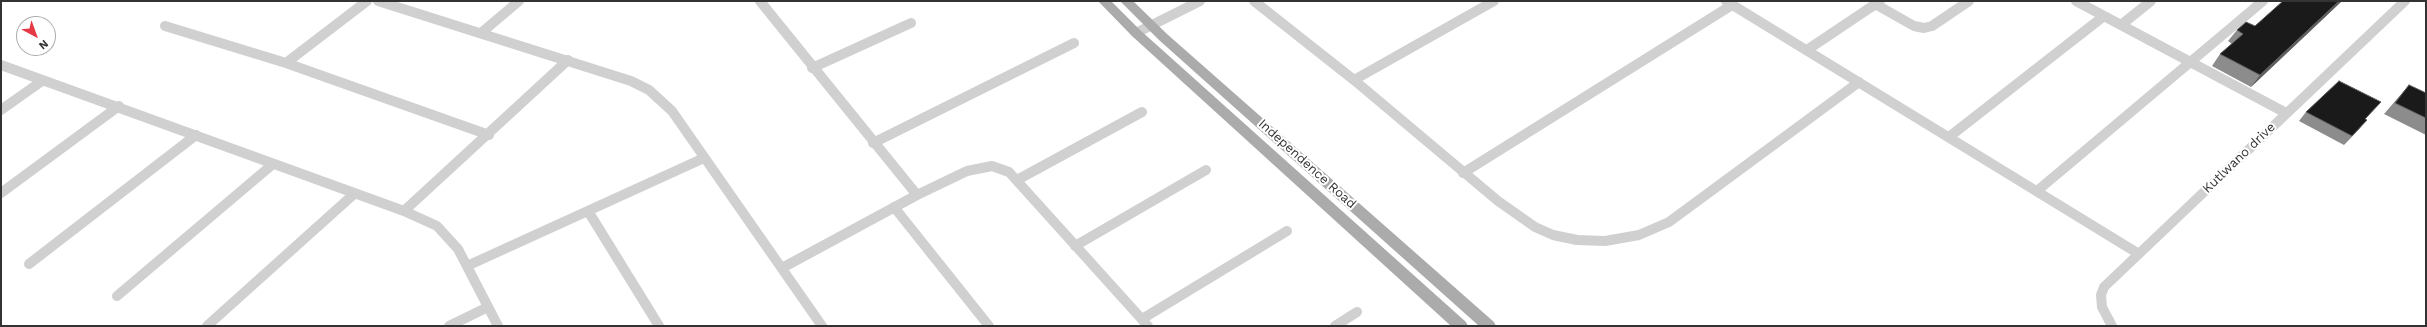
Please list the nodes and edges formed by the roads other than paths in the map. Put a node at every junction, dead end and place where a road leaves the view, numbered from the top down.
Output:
1 (366, 1) edge
2 (378, 1) edge
3 (519, 1) edge
4 (760, 1) edge
5 (1104, 1) edge
6 (1126, 1) edge
7 (1200, 1) edge
8 (1254, 1) edge
9 (1494, 1) edge
10 (1969, 1) edge
11 (2076, 1) edge
12 (2151, 1) edge
13 (2262, 1) edge
14 (2405, 1) edge
15 (1729, 3) edge
16 (1878, 3) edge
17 (2104, 16) junction
18 (911, 22) dead end
19 (1151, 25) junction
20 (2121, 25) junction
21 (165, 26) dead end
22 (481, 33) junction
23 (1136, 33) junction
24 (1074, 44) dead end
25 (1806, 50) junction
26 (568, 60) junction
27 (2192, 62) junction
28 (286, 63) junction
29 (1, 65) edge
30 (812, 68) junction
31 (1354, 80) junction
32 (42, 81) junction
33 (1859, 82) junction
34 (120, 106) junction
35 (1, 110) edge
36 (1142, 112) dead end
37 (2286, 113) junction
38 (196, 135) junction
39 (489, 135) junction
40 (1949, 137) junction
41 (874, 143) junction
42 (704, 158) junction
43 (273, 164) junction
44 (1206, 170) dead end
45 (1463, 173) junction
46 (1016, 180) junction
47 (2037, 192) junction
48 (1, 193) edge
49 (354, 194) junction
50 (917, 195) junction
51 (894, 208) junction
52 (404, 211) junction
53 (588, 211) junction
54 (1287, 231) dead end
55 (1075, 246) junction
56 (2139, 254) junction
57 (29, 264) dead end
58 (467, 266) junction
59 (782, 268) junction
60 (117, 296) dead end
61 (488, 307) junction
62 (1357, 312) dead end
63 (1145, 323) edge
64 (206, 326) edge
65 (449, 326) edge
66 (498, 326) edge
67 (658, 326) edge
68 (822, 326) edge
69 (989, 326) edge
70 (1335, 326) edge
71 (1461, 326) edge
72 (1489, 326) edge
73 (2112, 326) edge

1 - 28 street
2 - 22 street
3 - 22 street
4 - 30 street
5 - 23 main road, Independence Road
6 - 19 main road, Independence Road
7 - 19 street
8 - 31 street
9 - 31 street
10 - 16 street
11 - 17 street
12 - 20 street
13 - 27 street
14 - 37 street, Kutlwano drive
15 - 25 street
15 - 45 street
16 - 25 street
17 - 20 street
17 - 40 street
18 - 30 street
19 - 23 street
19 - 72 main road, Independence Road
20 - 27 street
21 - 28 street
22 - 26 street
23 - 71 main road, Independence Road
24 - 41 street
25 - 33 street
26 - 39 street
26 - 42 street
27 - 37 street
27 - 47 street
28 - 39 street
29 - 32 street
30 - 41 street
31 - 45 street
32 - 34 street
32 - 35 street
33 - 40 street
33 - 45 street
34 - 38 street
34 - 48 street
36 - 46 street
37 - 56 street, Kutlwano drive
38 - 43 street
38 - 57 street
39 - 52 street
40 - 47 street
41 - 50 street
42 - 53 street
42 - 59 street
43 - 49 street
43 - 60 street
44 - 55 street
46 - 50 street
46 - 55 street
47 - 56 street
49 - 52 street
49 - 64 street
50 - 51 street
51 - 59 street
51 - 69 street
52 - 58 street
53 - 58 street
53 - 67 street
54 - 63 street
55 - 63 street
56 - 73 street, Kutlwano drive
58 - 61 street
59 - 68 street
61 - 65 street
61 - 66 street
62 - 70 street

